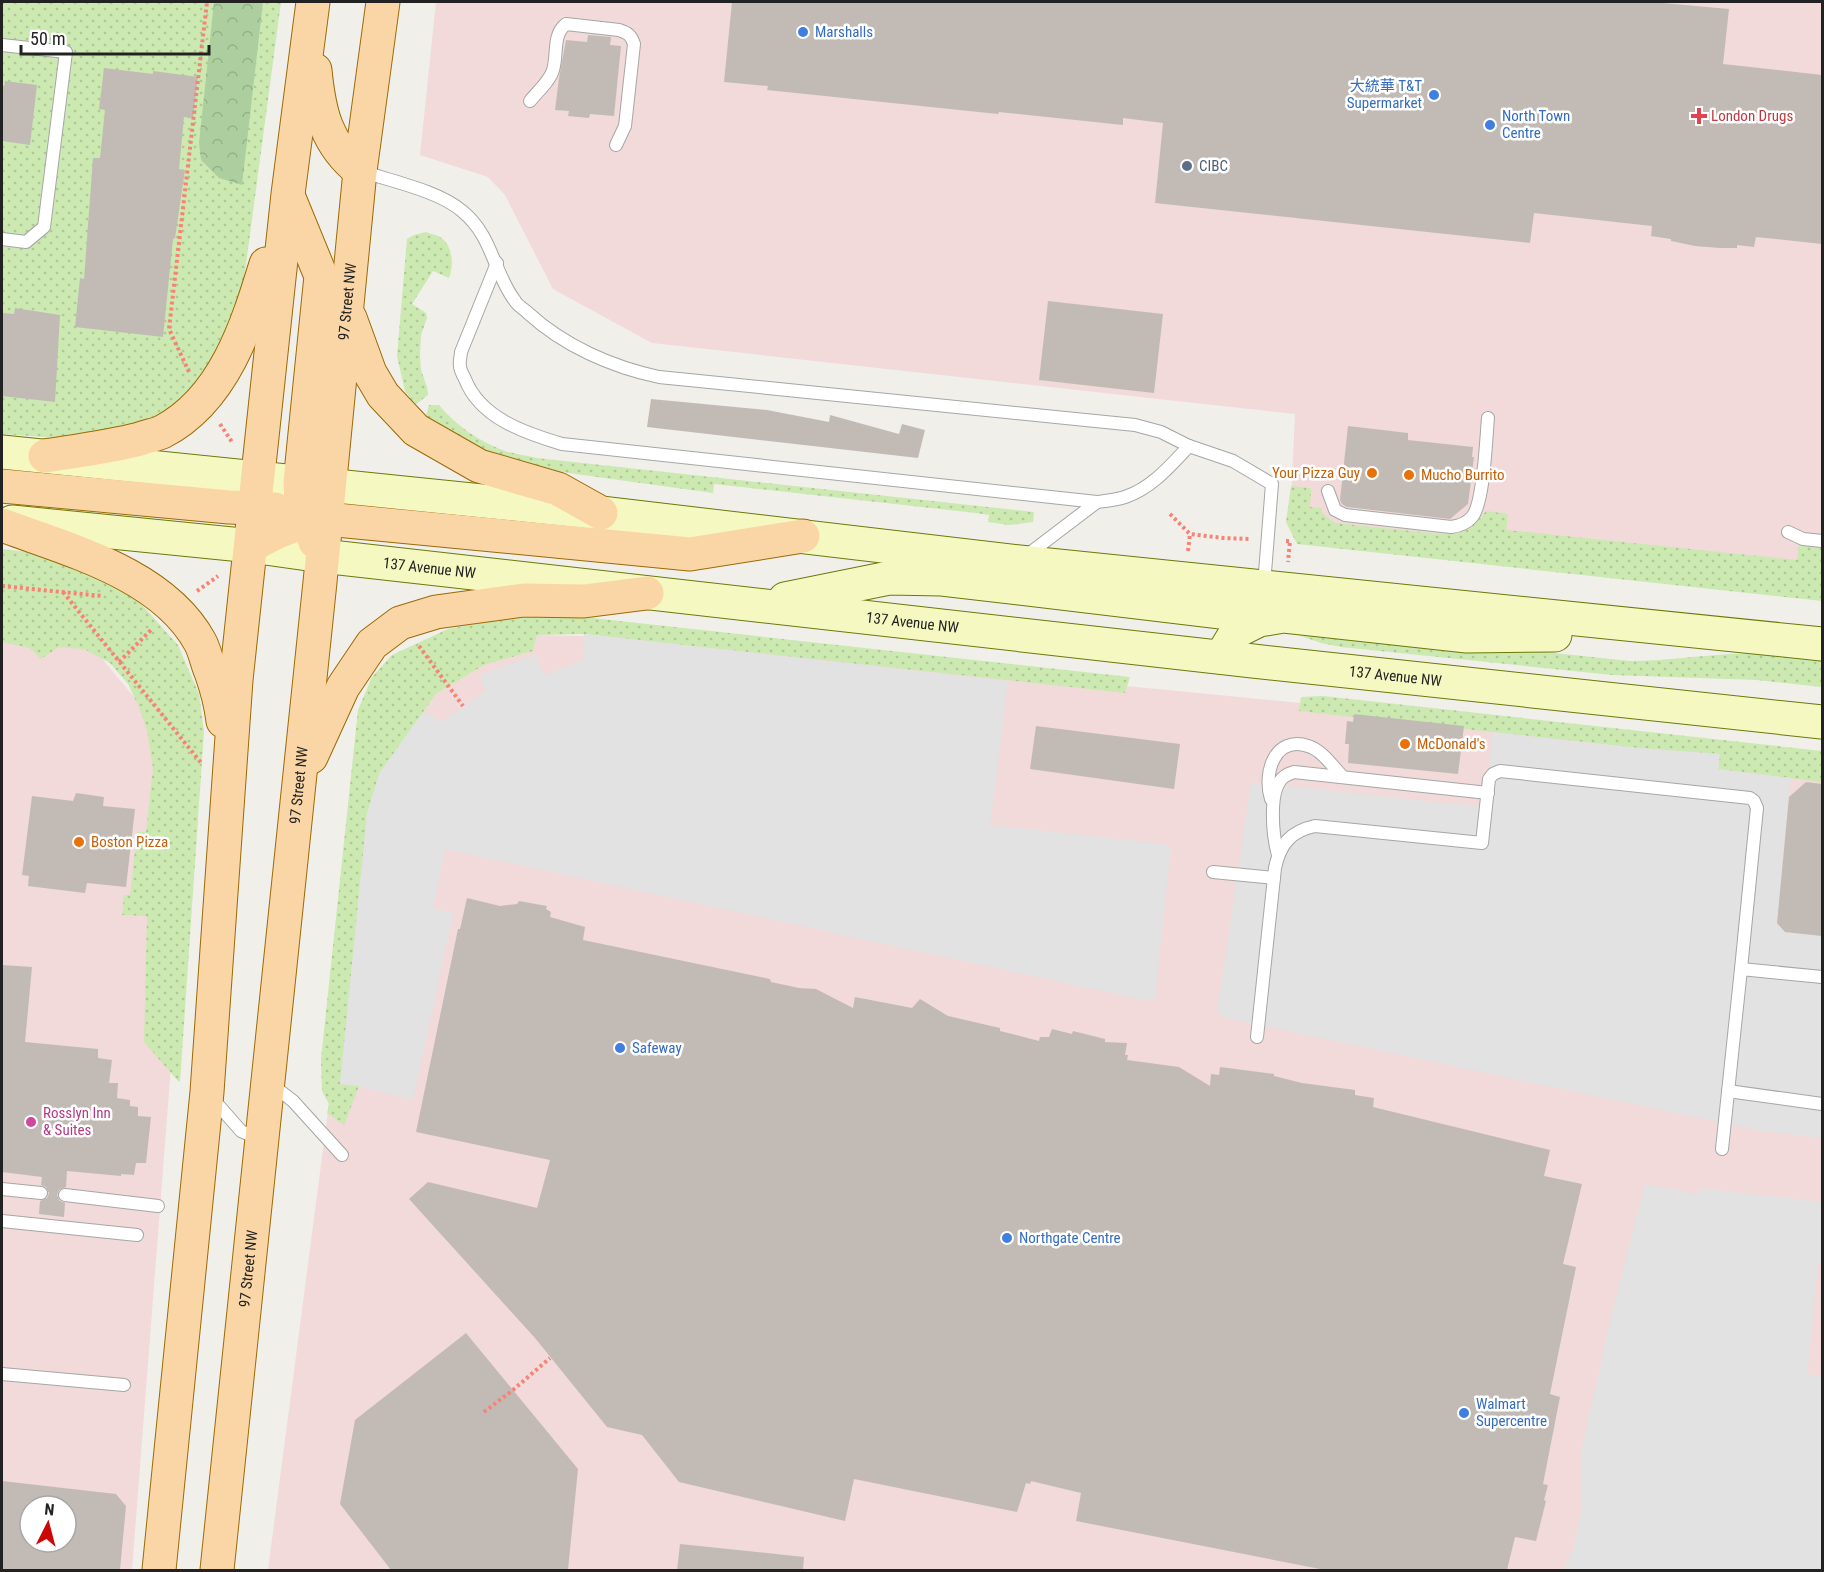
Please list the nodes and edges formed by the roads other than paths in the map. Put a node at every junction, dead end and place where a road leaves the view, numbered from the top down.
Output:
1 (383, 2) edge
2 (312, 13) edge
3 (2, 45) edge
4 (530, 101) dead end
5 (616, 145) dead end
6 (360, 171) junction
7 (288, 194) junction
8 (2, 239) edge
9 (497, 263) junction
10 (347, 308) junction
11 (1488, 418) dead end
12 (1189, 446) junction
13 (2, 452) edge
14 (45, 456) junction
15 (2, 486) edge
16 (1328, 491) dead end
17 (256, 494) junction
18 (313, 502) junction
19 (1097, 502) junction
20 (602, 513) junction
21 (2, 523) edge
22 (1788, 532) dead end
23 (803, 536) junction
24 (1822, 541) edge
25 (252, 546) junction
26 (322, 556) junction
27 (1020, 562) junction
28 (1264, 587) junction
29 (647, 593) junction
30 (754, 605) junction
31 (1716, 633) junction
32 (1822, 644) edge
33 (1221, 657) junction
34 (1822, 722) edge
35 (218, 776) junction
36 (1343, 777) junction
37 (300, 780) junction
38 (1488, 793) junction
39 (1274, 808) junction
40 (1278, 855) junction
41 (1213, 872) dead end
42 (1274, 878) junction
43 (1741, 969) junction
44 (1822, 977) edge
45 (1257, 1037) dead end
46 (268, 1082) junction
47 (1728, 1091) junction
48 (207, 1092) junction
49 (1822, 1104) edge
50 (262, 1140) junction
51 (1722, 1149) dead end
52 (342, 1155) dead end
53 (2, 1189) edge
54 (41, 1193) dead end
55 (65, 1195) dead end
56 (158, 1206) dead end
57 (2, 1221) edge
58 (137, 1235) dead end
59 (2, 1374) edge
60 (124, 1385) dead end
61 (159, 1570) edge
62 (216, 1570) edge

1 - 6 main road, 97 Street NW
2 - 6 main road
2 - 7 main road
3 - 8 lane
4 - 5 lane
6 - 9 lane
6 - 10 main road, 97 Street NW
7 - 14 main road
7 - 17 main road
7 - 18 main road
9 - 12 lane
9 - 19 lane
10 - 18 main road, 97 Street NW
10 - 20 main road
11 - 16 lane
12 - 19 lane
12 - 28 lane
13 - 14 main road
14 - 17 main road
15 - 17 main road
17 - 18 main road
17 - 25 main road
18 - 20 main road
18 - 23 main road
18 - 25 main road
18 - 26 main road, 97 Street NW
19 - 27 lane
20 - 23 main road
21 - 25 main road, 137 Avenue NW
21 - 35 main road
22 - 24 lane
23 - 27 main road
25 - 26 main road, 137 Avenue NW
25 - 35 main road
26 - 29 main road, 137 Avenue NW
26 - 37 main road, 97 Street NW
27 - 28 main road
28 - 30 main road
28 - 31 main road
29 - 30 main road, 137 Avenue NW
29 - 37 main road
30 - 33 main road, 137 Avenue NW
31 - 32 main road
31 - 33 main road
33 - 34 main road, 137 Avenue NW
35 - 48 main road
36 - 38 lane
36 - 39 lane
36 - 39 lane
37 - 46 main road, 97 Street NW
38 - 40 lane
38 - 43 lane
39 - 40 lane
40 - 42 lane
41 - 42 lane
42 - 45 lane
43 - 44 lane
43 - 47 lane
46 - 50 main road, 97 Street NW
46 - 52 lane
47 - 49 lane
47 - 51 lane
48 - 50 lane
48 - 61 main road
50 - 62 main road, 97 Street NW
53 - 54 lane
55 - 56 lane
57 - 58 lane
59 - 60 lane

